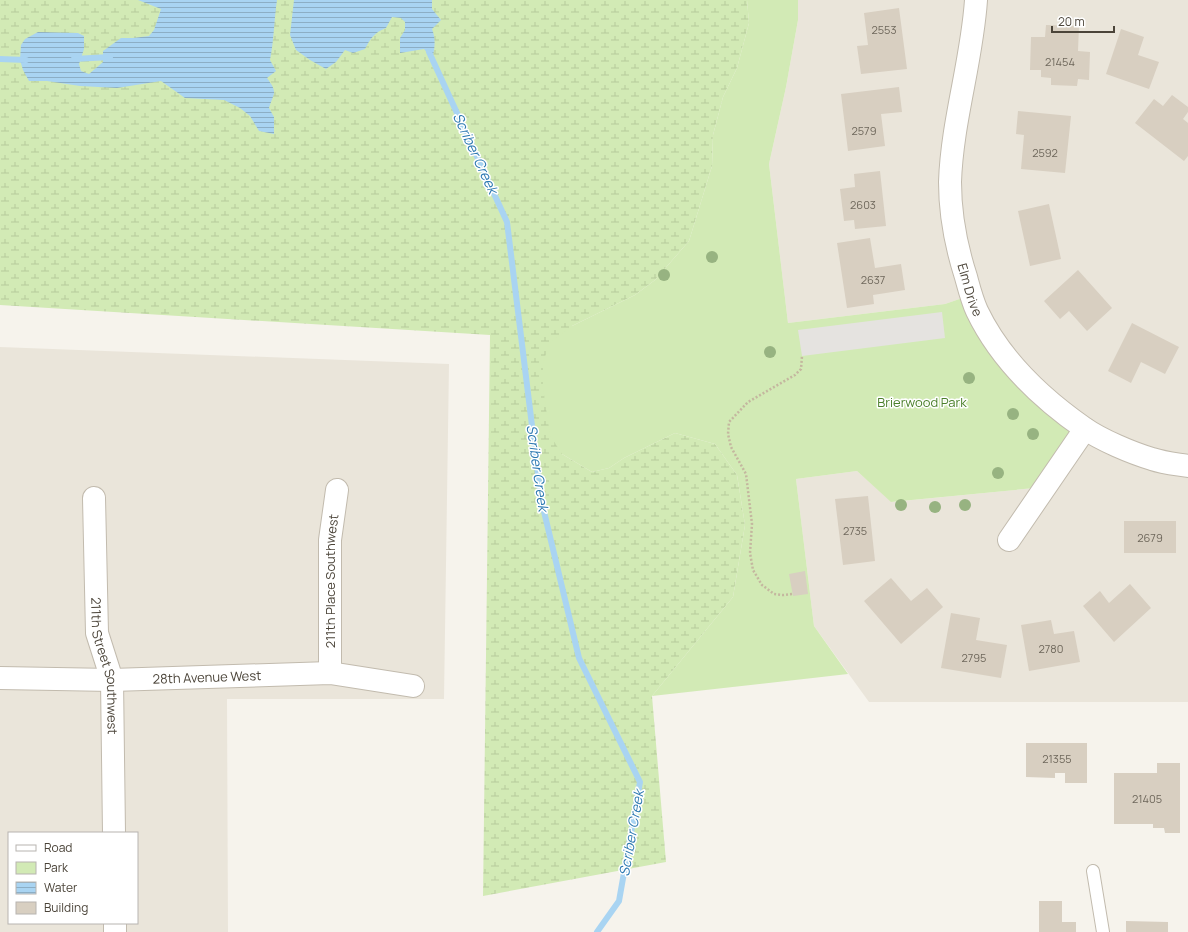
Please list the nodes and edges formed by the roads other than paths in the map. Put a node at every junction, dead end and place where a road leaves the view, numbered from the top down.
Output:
1 (976, 0) edge
2 (1085, 429) junction
3 (1188, 466) edge
4 (337, 490) dead end
5 (94, 498) dead end
6 (1009, 540) dead end
7 (330, 673) junction
8 (0, 678) edge
9 (112, 680) junction
10 (413, 686) dead end
11 (114, 832) edge
12 (1093, 871) dead end
13 (1103, 932) edge

1 - 2 street, Elm Drive
2 - 3 street, Elm Drive
2 - 6 street
4 - 7 street, 211th Place Southwest
5 - 9 street, 211th Street Southwest
7 - 9 street, 28th Avenue West
7 - 10 street, 28th Avenue West
8 - 9 street, 28th Avenue West
9 - 11 street, 211th Street Southwest
12 - 13 lane

